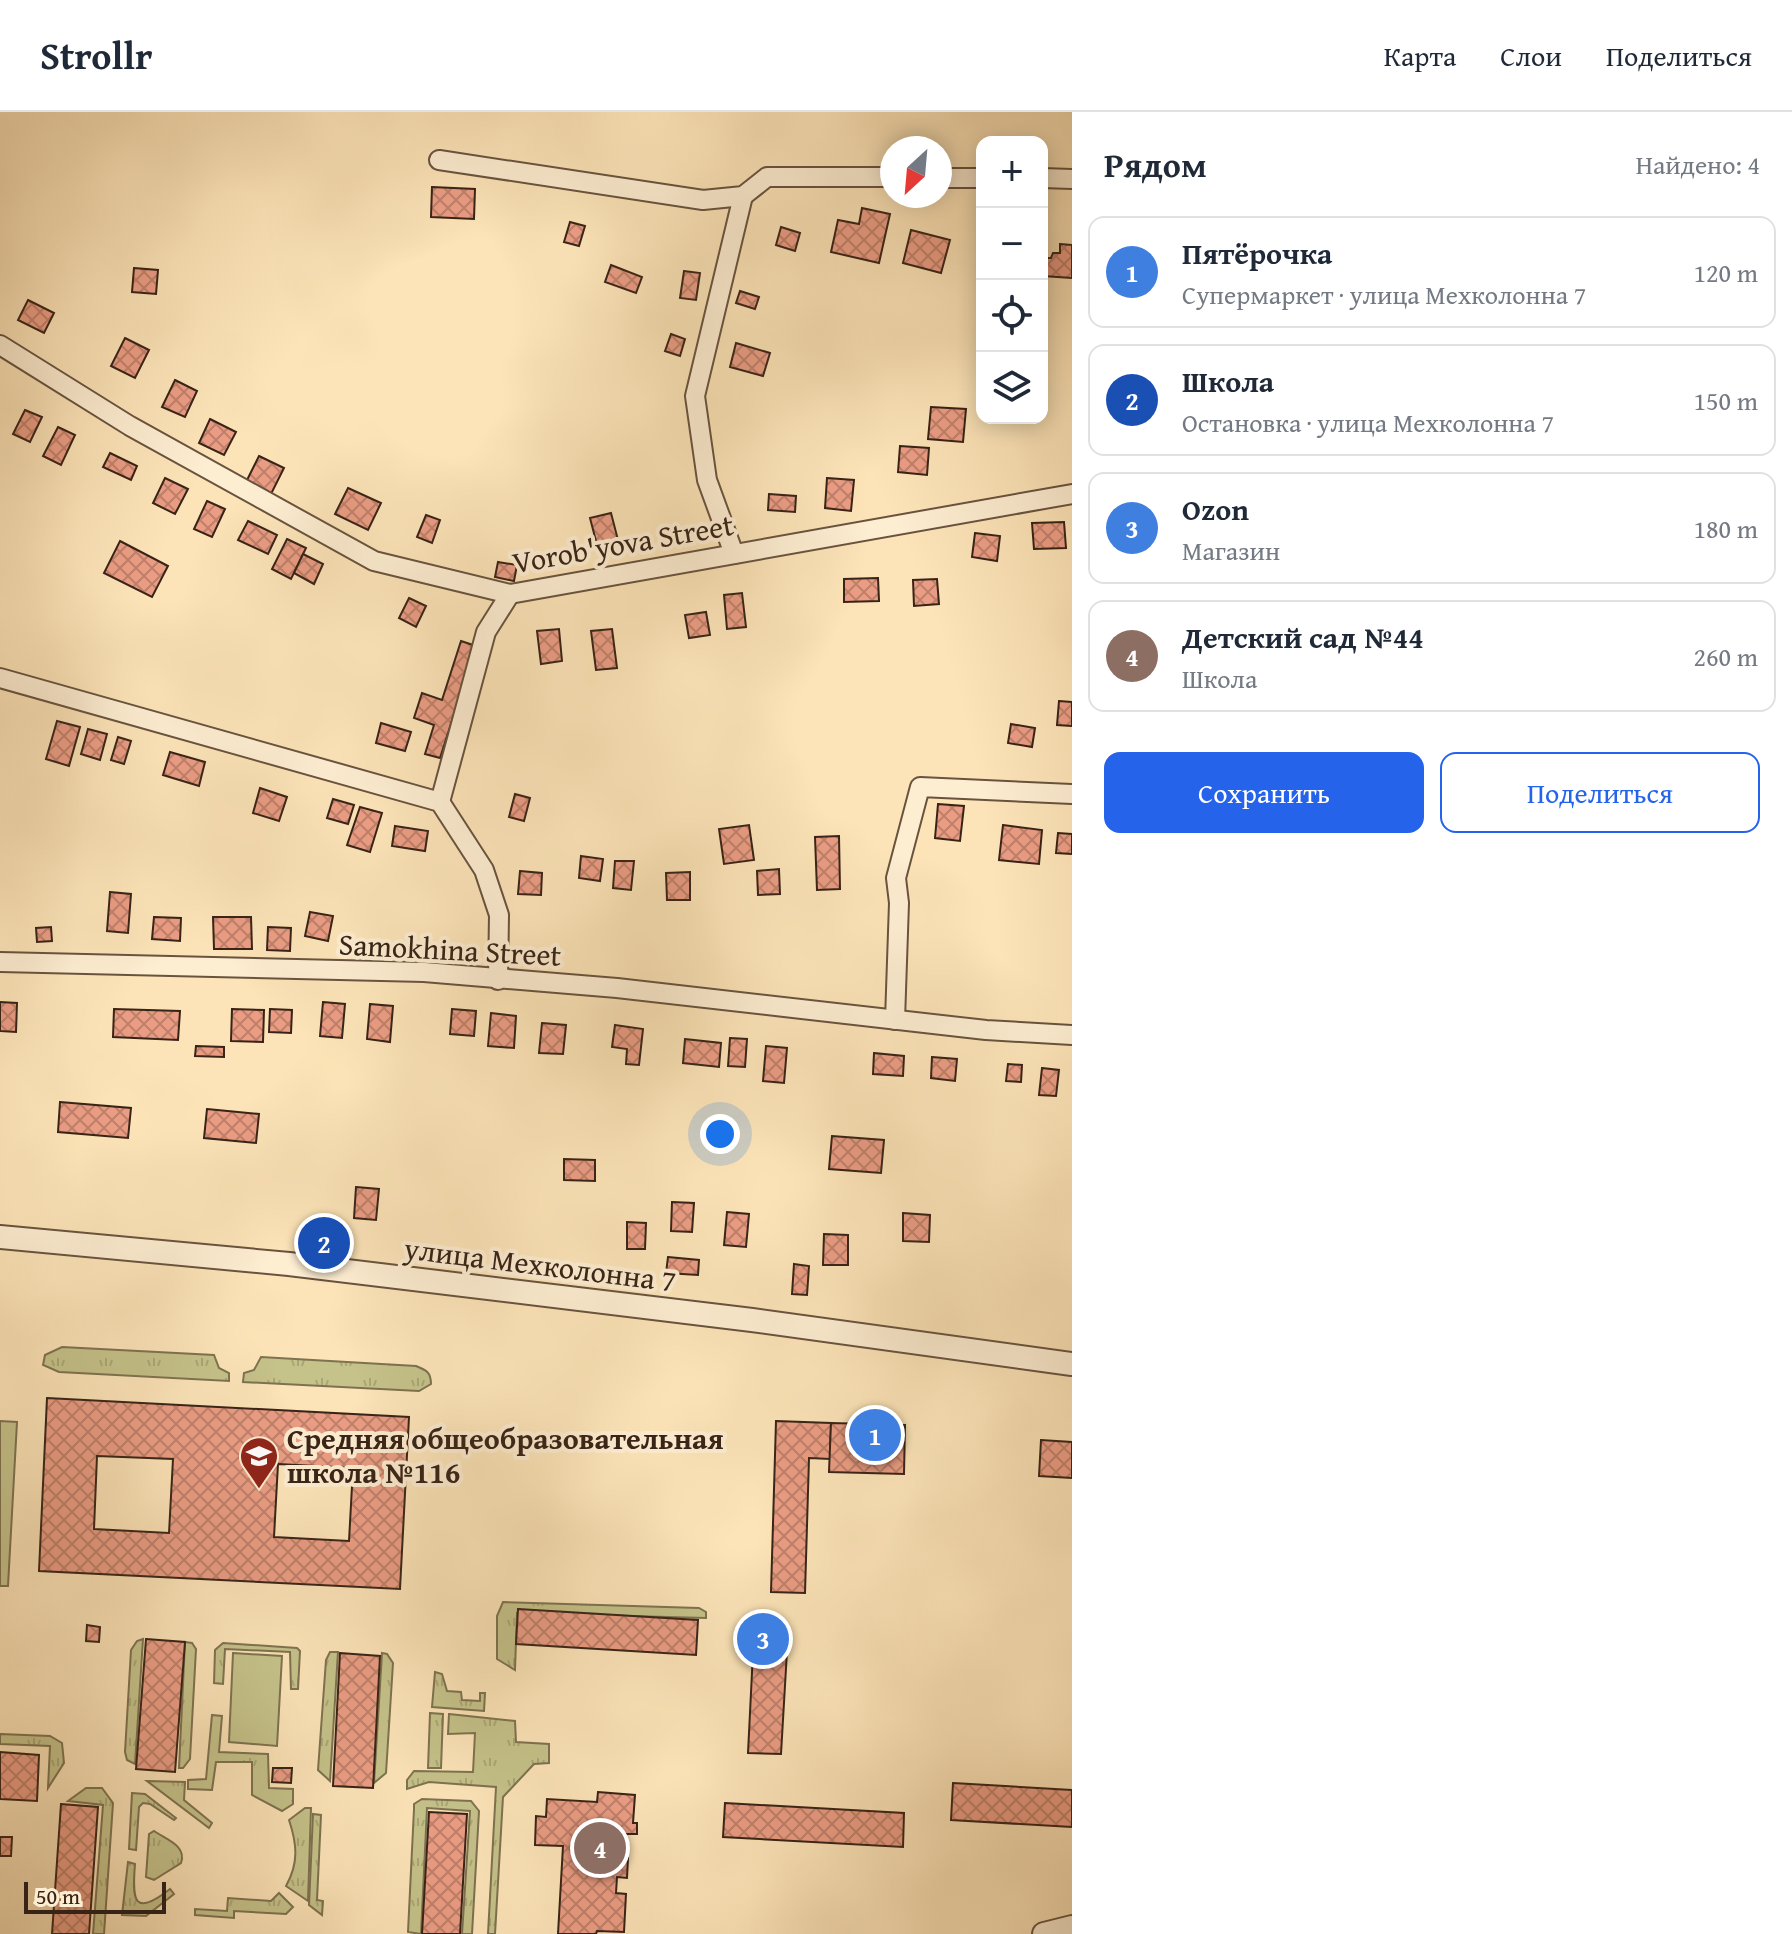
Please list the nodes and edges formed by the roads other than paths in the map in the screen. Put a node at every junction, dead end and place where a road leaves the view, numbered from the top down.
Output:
1 (439, 160) dead end
2 (880, 177) edge
3 (952, 178) edge
4 (976, 178) edge
5 (1048, 178) edge
6 (1072, 179) edge
7 (743, 196) junction
8 (0, 345) edge
9 (1072, 494) edge
10 (734, 554) junction
11 (510, 594) junction
12 (0, 678) edge
13 (1072, 794) edge
14 (440, 802) junction
15 (0, 962) edge
16 (498, 980) junction
17 (895, 1020) junction
18 (1072, 1035) edge
19 (0, 1237) edge
20 (1072, 1364) edge
21 (1072, 1927) edge
22 (1044, 1934) edge

1 - 7 street
2 - 7 street
3 - 4 street
5 - 6 street
7 - 10 street
8 - 11 street, Vorob'yova Street
9 - 10 street, Vorob'yova Street
10 - 11 street, Vorob'yova Street
11 - 14 street
12 - 14 street
13 - 17 street
14 - 16 street
15 - 16 street, Samokhina Street
16 - 17 street, Samokhina Street
17 - 18 street, Samokhina Street
19 - 20 street, улица Мехколонна 7
21 - 22 street

